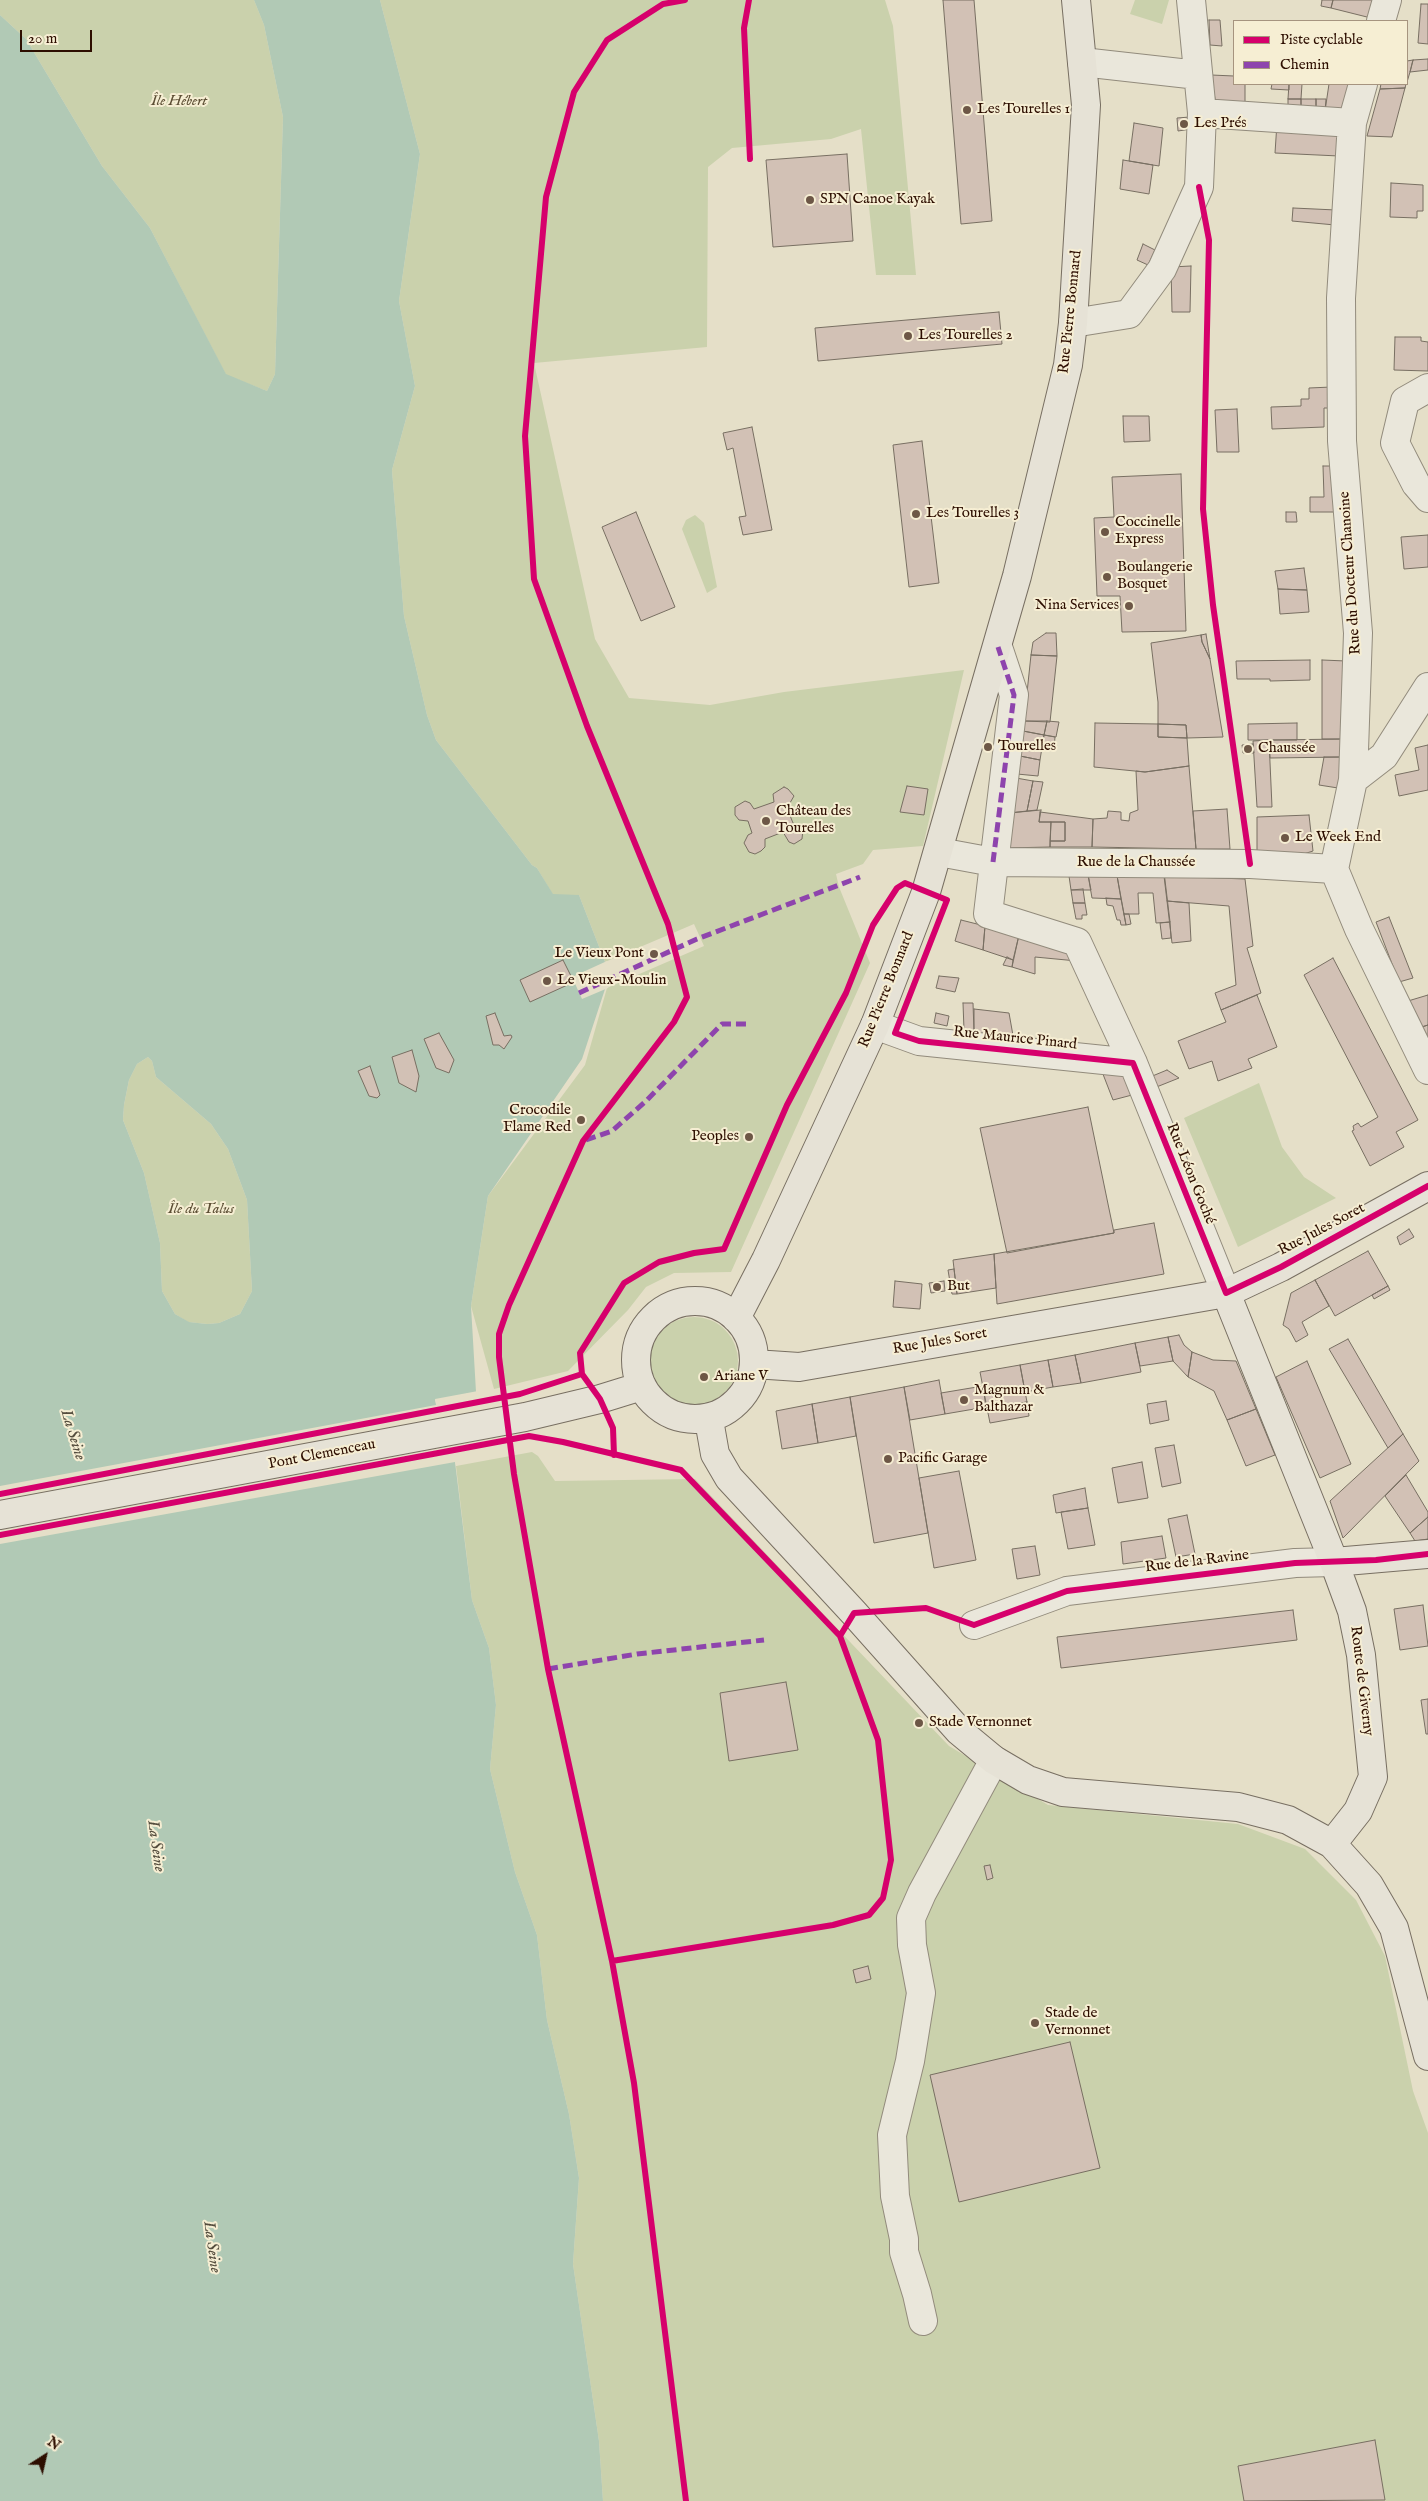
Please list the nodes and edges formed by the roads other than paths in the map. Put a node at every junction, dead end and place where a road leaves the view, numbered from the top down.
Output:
1 (1076, 0) edge
2 (1190, 0) edge
3 (1387, 0) edge
4 (1381, 20) edge
5 (1082, 62) junction
6 (1198, 75) junction
7 (1363, 85) edge
8 (1202, 113) junction
9 (1352, 123) junction
10 (1073, 323) junction
11 (1428, 388) edge
12 (1428, 498) edge
13 (998, 647) junction
14 (1425, 698) edge
15 (1353, 780) junction
16 (938, 852) junction
17 (993, 862) junction
18 (1334, 869) junction
19 (875, 1025) junction
20 (1133, 1063) junction
21 (1428, 1070) edge
22 (1428, 1186) edge
23 (1226, 1293) junction
24 (736, 1318) junction
25 (754, 1364) junction
26 (642, 1386) junction
27 (709, 1420) junction
28 (0, 1515) edge
29 (1428, 1554) edge
30 (1334, 1562) junction
31 (974, 1625) dead end
32 (994, 1760) junction
33 (1332, 1844) junction
34 (1428, 2056) edge
35 (922, 2321) dead end

1 - 5 main road, Rue Pierre Bonnard
2 - 6 street
3 - 4 street
5 - 6 street
5 - 10 main road, Rue Pierre Bonnard
6 - 8 street
7 - 9 street, Rue du Docteur Chanoine
8 - 9 street
8 - 10 street
9 - 15 street, Rue du Docteur Chanoine
10 - 13 main road, Rue Pierre Bonnard
11 - 12 street
13 - 16 main road, Rue Pierre Bonnard
13 - 17 street
14 - 15 street
15 - 18 street, Rue du Docteur Chanoine
16 - 17 street, Rue de la Chaussée
16 - 19 main road, Rue Pierre Bonnard
17 - 18 street, Rue de la Chaussée
17 - 20 street, Rue Léon Goché
18 - 21 street
19 - 20 street, Rue Maurice Pinard
19 - 24 main road, Rue Pierre Bonnard
20 - 23 street, Rue Léon Goché
22 - 23 main road, Rue Jules Soret
23 - 25 main road, Rue Jules Soret
23 - 30 main road, Route de Giverny
24 - 25 main road
24 - 26 main road
25 - 27 main road
26 - 27 main road
26 - 28 main road, Pont Clemenceau
27 - 32 main road
29 - 30 main road, Rue de la Ravine
30 - 31 street, Rue de la Ravine
30 - 33 main road, Route de Giverny
32 - 33 main road
32 - 35 street
33 - 34 main road

